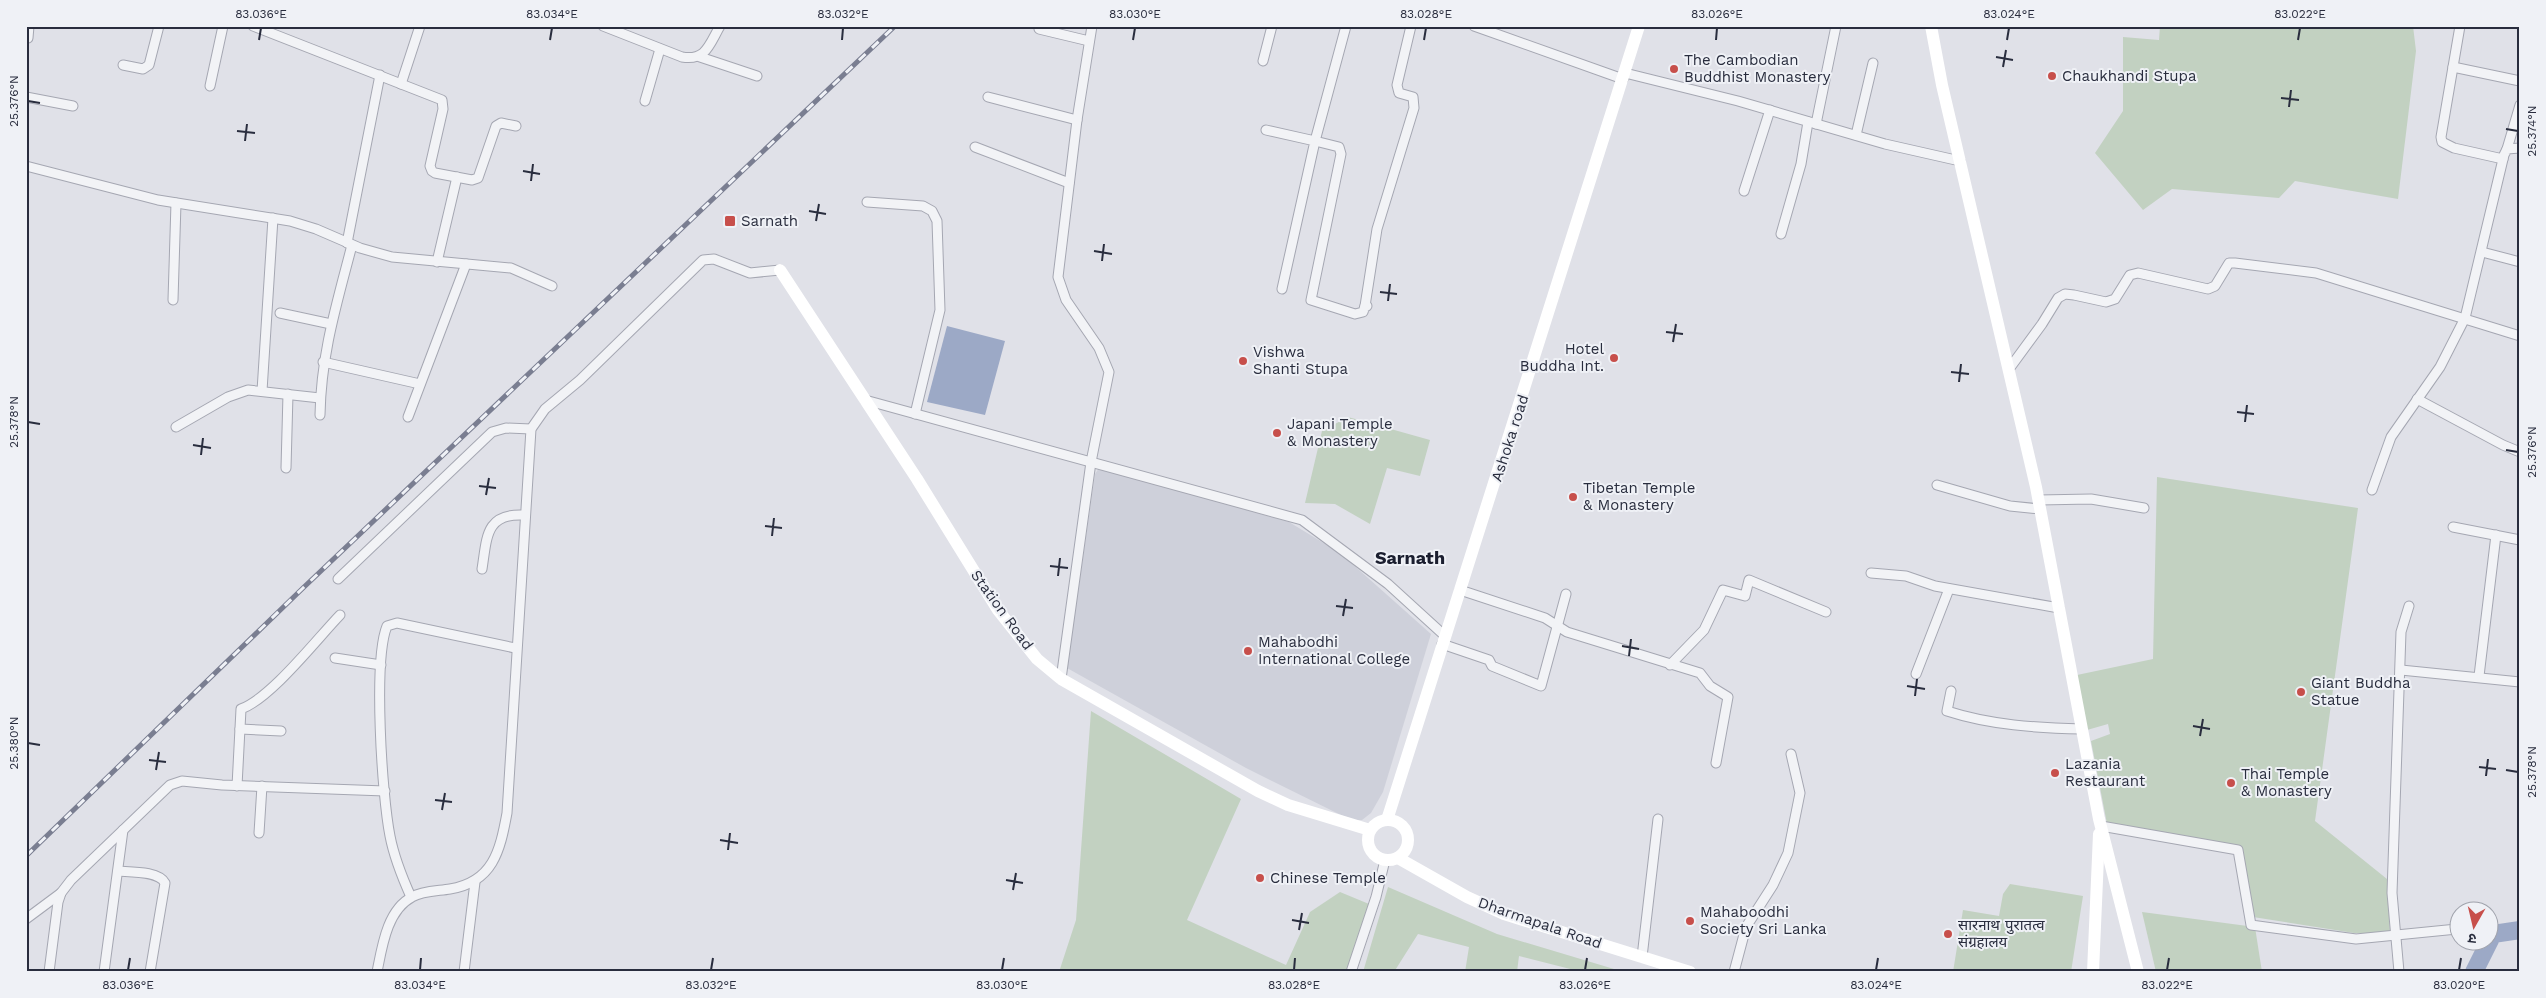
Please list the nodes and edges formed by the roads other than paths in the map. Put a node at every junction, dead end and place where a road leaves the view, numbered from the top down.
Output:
1 (29, 26) edge
2 (158, 26) edge
3 (223, 26) edge
4 (253, 26) edge
5 (420, 26) edge
6 (603, 26) edge
7 (720, 26) edge
8 (1092, 26) edge
9 (1272, 26) edge
10 (1346, 26) edge
11 (1411, 26) edge
12 (1474, 26) edge
13 (1639, 26) edge
14 (1836, 26) edge
15 (1931, 26) edge
16 (2460, 26) edge
17 (1039, 29) dead end
18 (28, 38) dead end
19 (1089, 41) junction
20 (660, 49) junction
21 (700, 57) junction
22 (1263, 61) dead end
23 (1873, 63) dead end
24 (123, 65) dead end
25 (2452, 67) junction
26 (380, 75) junction
27 (757, 76) dead end
28 (1624, 76) junction
29 (2520, 81) edge
30 (402, 84) junction
31 (210, 86) dead end
32 (26, 97) edge
33 (988, 98) dead end
34 (645, 101) dead end
35 (2520, 105) edge
36 (73, 106) dead end
37 (1770, 110) junction
38 (1077, 120) junction
39 (1812, 123) junction
40 (516, 126) dead end
41 (1266, 130) dead end
42 (1856, 136) junction
43 (1315, 141) junction
44 (976, 147) dead end
45 (2520, 148) edge
46 (2506, 149) junction
47 (2503, 159) junction
48 (1960, 161) junction
49 (26, 166) edge
50 (457, 177) junction
51 (1068, 184) junction
52 (1744, 191) dead end
53 (176, 202) junction
54 (866, 202) dead end
55 (273, 218) junction
56 (1781, 234) dead end
57 (350, 244) junction
58 (2482, 252) junction
59 (437, 262) junction
60 (2520, 262) edge
61 (466, 264) junction
62 (780, 270) joint
63 (552, 286) dead end
64 (1282, 289) dead end
65 (173, 300) dead end
66 (280, 313) dead end
67 (2465, 318) junction
68 (332, 324) junction
69 (2520, 336) edge
70 (323, 362) junction
71 (2008, 369) junction
72 (420, 384) junction
73 (262, 391) junction
74 (288, 394) junction
75 (320, 398) junction
76 (2417, 399) junction
77 (864, 400) junction
78 (915, 414) junction
79 (320, 415) dead end
80 (408, 417) dead end
81 (176, 427) dead end
82 (531, 429) junction
83 (2520, 452) edge
84 (1091, 462) junction
85 (286, 468) dead end
86 (1937, 485) dead end
87 (2372, 490) dead end
88 (2039, 505) junction
89 (2144, 508) dead end
90 (524, 515) junction
91 (2453, 527) dead end
92 (2496, 536) junction
93 (2520, 540) edge
94 (482, 569) dead end
95 (1871, 573) dead end
96 (338, 579) dead end
97 (1948, 589) junction
98 (1460, 590) junction
99 (1566, 594) dead end
100 (2409, 606) dead end
101 (2059, 608) junction
102 (1826, 612) dead end
103 (340, 615) dead end
104 (1556, 626) junction
105 (1443, 640) junction
106 (516, 648) junction
107 (335, 658) dead end
108 (381, 664) junction
109 (1670, 665) junction
110 (2401, 670) junction
111 (1916, 674) dead end
112 (2479, 676) junction
113 (1061, 679) junction
114 (2520, 682) edge
115 (1951, 691) dead end
116 (240, 729) junction
117 (2082, 729) junction
118 (281, 731) dead end
119 (1790, 754) dead end
120 (1716, 763) dead end
121 (237, 786) junction
122 (262, 786) junction
123 (385, 792) junction
124 (1658, 819) dead end
125 (1387, 820) junction
126 (2100, 823) junction
127 (123, 830) junction
128 (1370, 830) junction
129 (258, 833) dead end
130 (1392, 859) junction
131 (118, 870) junction
132 (475, 882) junction
133 (61, 893) junction
134 (411, 897) junction
135 (26, 920) edge
136 (2448, 930) edge
137 (2396, 936) junction
138 (1642, 957) junction
139 (49, 972) edge
140 (104, 972) edge
141 (150, 972) edge
142 (377, 972) edge
143 (464, 972) edge
144 (1351, 972) edge
145 (1690, 972) edge
146 (1734, 972) edge
147 (2093, 972) edge
148 (2138, 972) edge
149 (2399, 972) edge

1 - 18 street
2 - 24 street
3 - 31 street
4 - 26 street
5 - 30 street
6 - 20 street
7 - 21 street
8 - 19 street
9 - 22 street
10 - 43 street
11 - 43 street
12 - 28 street
13 - 28 street, Ashoka road
14 - 39 street
15 - 48 street
16 - 25 street
17 - 19 street
19 - 38 street
20 - 21 street
20 - 34 street
21 - 27 street
23 - 42 street
25 - 29 street
25 - 47 street
26 - 30 street
26 - 57 street
28 - 37 street
28 - 98 street, Ashoka road
30 - 50 street
32 - 36 street
33 - 38 street
35 - 46 street
37 - 39 street
37 - 52 street
38 - 51 street
39 - 42 street
39 - 56 street
40 - 50 street
41 - 43 street
42 - 48 street
43 - 64 street
44 - 51 street
45 - 46 street
46 - 47 street
47 - 58 street
48 - 71 street
49 - 53 street
50 - 59 street
51 - 84 street
53 - 55 street
53 - 65 street
54 - 78 street
55 - 57 street
55 - 73 street
57 - 59 street
57 - 68 street
58 - 60 street
58 - 67 street
59 - 61 street
61 - 63 street
61 - 72 street
62 - 77 street, Station Road
62 - 82 street
66 - 68 street
67 - 69 street
67 - 71 street
67 - 76 street
68 - 70 street
70 - 72 street
70 - 75 street
71 - 88 street
72 - 80 street
73 - 74 street
73 - 81 street
74 - 75 street
74 - 85 street
75 - 79 street
76 - 83 street
76 - 87 street
77 - 78 street
77 - 113 street, Station Road
78 - 84 street
82 - 90 street
82 - 96 street
84 - 105 street
84 - 113 street
86 - 88 street
88 - 89 street
88 - 101 street
90 - 94 street
90 - 106 street
91 - 92 street
92 - 93 street
92 - 112 street
95 - 97 street
97 - 101 street
97 - 111 street
98 - 104 street
98 - 105 street, Ashoka road
99 - 104 street
100 - 110 street
101 - 117 street
102 - 109 street
103 - 116 street
104 - 105 street
104 - 109 street
105 - 125 street, Ashoka road
106 - 108 street
106 - 132 street
107 - 108 street
108 - 123 street
109 - 120 street
110 - 112 street
110 - 137 street
112 - 114 street
113 - 128 street, Station Road
115 - 117 street
116 - 118 street
116 - 121 street
117 - 126 street
119 - 146 street
121 - 122 street
121 - 127 street
122 - 123 street
122 - 129 street
123 - 134 street
124 - 138 street
125 - 128 street
125 - 130 street
126 - 137 street
126 - 147 street
126 - 148 street
127 - 131 street
127 - 133 street
128 - 130 street
130 - 138 street, Dharmapala Road
130 - 144 street
131 - 140 street
131 - 141 street
132 - 134 street
132 - 143 street
133 - 135 street
133 - 139 street
134 - 142 street
136 - 137 street
137 - 149 street
138 - 145 street, Dharmapala Road

